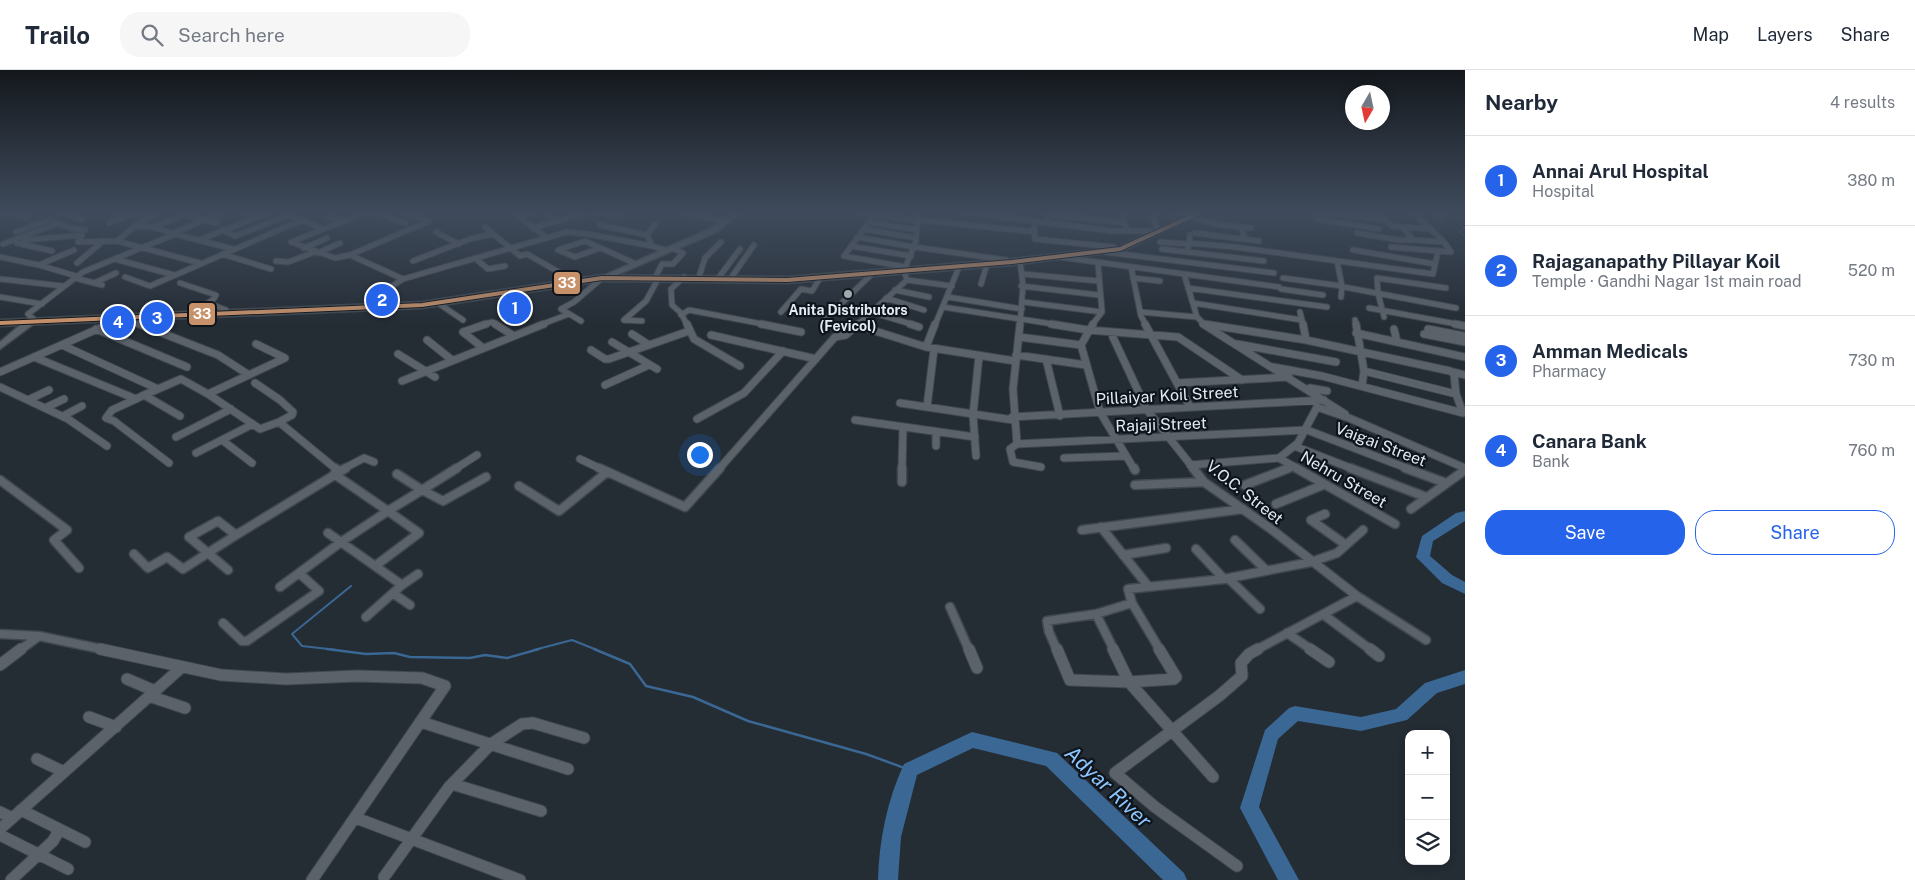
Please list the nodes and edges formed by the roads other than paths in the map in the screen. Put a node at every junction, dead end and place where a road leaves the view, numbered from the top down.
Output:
1 (740, 249) dead end
2 (47, 250) edge
3 (74, 250) dead end
4 (93, 250) edge
5 (136, 250) edge
6 (153, 250) edge
7 (231, 250) edge
8 (310, 250) edge
9 (323, 250) edge
10 (362, 250) edge
11 (443, 250) edge
12 (502, 250) edge
13 (511, 250) edge
14 (559, 250) edge
15 (596, 250) edge
16 (604, 250) edge
17 (667, 250) edge
18 (672, 250) edge
19 (713, 250) edge
20 (751, 250) edge
21 (848, 250) edge
22 (873, 250) edge
23 (913, 250) edge
24 (936, 250) edge
25 (961, 250) edge
26 (1115, 250) junction
27 (1116, 250) edge
28 (1169, 250) edge
29 (1239, 250) edge
30 (1353, 250) dead end
31 (1424, 250) edge
32 (1449, 250) edge
33 (52, 251) dead end
34 (1438, 251) junction
35 (317, 252) junction
36 (1105, 252) junction
37 (1187, 252) junction
38 (960, 253) junction
39 (222, 254) junction
40 (350, 255) junction
41 (0, 256) edge
42 (910, 256) junction
43 (1057, 256) junction
44 (115, 258) junction
45 (474, 258) junction
46 (1006, 260) junction
47 (1019, 260) junction
48 (276, 261) dead end
49 (413, 261) dead end
50 (1182, 261) junction
51 (1264, 261) dead end
52 (1337, 261) junction
53 (77, 263) dead end
54 (200, 263) junction
55 (1098, 263) junction
56 (634, 264) junction
57 (987, 264) junction
58 (1435, 264) junction
59 (39, 265) junction
60 (1116, 265) junction
61 (505, 266) dead end
62 (959, 266) junction
63 (1131, 267) junction
64 (272, 269) dead end
65 (488, 270) junction
66 (905, 271) junction
67 (116, 273) dead end
68 (1274, 273) dead end
69 (872, 274) junction
70 (1023, 274) junction
71 (1184, 274) junction
72 (174, 275) junction
73 (494, 275) dead end
74 (75, 277) junction
75 (125, 277) dead end
76 (604, 277) junction
77 (698, 277) junction
78 (657, 278) junction
79 (683, 278) junction
80 (719, 278) junction
81 (730, 278) junction
82 (820, 278) junction
83 (1133, 278) junction
84 (1283, 278) dead end
85 (0, 279) edge
86 (403, 279) junction
87 (571, 279) junction
88 (1099, 281) junction
89 (1160, 281) dead end
90 (94, 283) junction
91 (180, 284) dead end
92 (981, 284) dead end
93 (102, 285) dead end
94 (63, 286) junction
95 (952, 286) junction
96 (1021, 286) junction
97 (1342, 286) junction
98 (1188, 288) junction
99 (1446, 288) dead end
100 (895, 290) junction
101 (1378, 293) junction
102 (1099, 295) junction
103 (1323, 295) dead end
104 (0, 297) edge
105 (928, 297) dead end
106 (948, 297) junction
107 (1341, 297) dead end
108 (886, 298) junction
109 (208, 303) junction
110 (438, 303) junction
111 (1192, 303) junction
112 (42, 304) junction
113 (375, 306) junction
114 (1022, 306) junction
115 (943, 307) junction
116 (1327, 307) dead end
117 (1370, 308) dead end
118 (1456, 308) dead end
119 (226, 310) junction
120 (924, 310) dead end
121 (198, 311) junction
122 (780, 312) dead end
123 (871, 312) junction
124 (1102, 312) junction
125 (1140, 312) junction
126 (1300, 312) dead end
127 (1383, 313) junction
128 (569, 314) junction
129 (681, 315) junction
130 (124, 316) junction
131 (1197, 316) junction
132 (32, 320) junction
133 (463, 320) dead end
134 (824, 320) dead end
135 (1302, 320) junction
136 (1355, 320) dead end
137 (0, 321) edge
138 (581, 321) dead end
139 (642, 321) dead end
140 (1021, 321) junction
141 (1446, 323) junction
142 (1203, 324) junction
143 (856, 326) junction
144 (1465, 326) edge
145 (919, 327) dead end
146 (96, 328) junction
147 (1394, 329) dead end
148 (1088, 330) junction
149 (689, 331) junction
150 (801, 332) dead end
151 (1111, 333) junction
152 (1356, 333) junction
153 (1449, 333) junction
154 (632, 334) dead end
155 (711, 335) dead end
156 (514, 336) junction
157 (1151, 336) junction
158 (1465, 336) edge
159 (1019, 337) junction
160 (4, 339) edge
161 (427, 340) dead end
162 (1306, 340) junction
163 (612, 342) dead end
164 (1397, 342) junction
165 (1465, 342) edge
166 (1230, 343) junction
167 (256, 344) dead end
168 (62, 345) junction
169 (1081, 345) junction
170 (0, 346) edge
171 (649, 346) junction
172 (484, 348) junction
173 (926, 348) junction
174 (934, 349) junction
175 (591, 350) dead end
176 (783, 351) junction
177 (1361, 352) junction
178 (629, 353) junction
179 (398, 354) dead end
180 (980, 356) junction
181 (34, 357) junction
182 (1465, 357) edge
183 (1016, 358) junction
184 (816, 359) junction
185 (1046, 359) junction
186 (1319, 359) junction
187 (452, 360) junction
188 (1336, 362) dead end
189 (649, 364) junction
190 (1086, 365) junction
191 (740, 366) dead end
192 (187, 367) dead end
193 (1273, 368) junction
194 (657, 369) dead end
195 (1364, 370) junction
196 (425, 371) junction
197 (0, 372) edge
198 (1452, 372) junction
199 (249, 375) junction
200 (1465, 375) edge
201 (1322, 376) junction
202 (435, 377) dead end
203 (1289, 377) junction
204 (1242, 380) junction
205 (402, 381) dead end
206 (255, 383) dead end
207 (1177, 383) junction
208 (605, 385) dead end
209 (1362, 386) junction
210 (0, 387) edge
211 (1305, 387) junction
212 (158, 389) junction
213 (49, 390) dead end
214 (1327, 391) dead end
215 (208, 394) junction
216 (144, 395) junction
217 (1460, 398) edge
218 (64, 399) dead end
219 (136, 399) junction
220 (28, 400) junction
221 (1324, 400) junction
222 (900, 403) dead end
223 (82, 406) dead end
224 (927, 407) junction
225 (1190, 407) junction
226 (45, 408) junction
227 (231, 409) junction
228 (1147, 410) junction
229 (1100, 412) junction
230 (973, 415) junction
231 (63, 416) junction
232 (180, 416) dead end
233 (1060, 416) junction
234 (1350, 418) junction
235 (697, 419) dead end
236 (1012, 419) junction
237 (855, 420) dead end
238 (279, 422) junction
239 (253, 424) junction
240 (904, 427) junction
241 (1307, 430) junction
242 (936, 432) junction
243 (176, 437) dead end
244 (975, 437) junction
245 (1168, 438) junction
246 (222, 440) junction
247 (1115, 440) junction
248 (1017, 444) junction
249 (107, 446) dead end
250 (936, 446) dead end
251 (1297, 448) junction
252 (196, 453) dead end
253 (477, 455) dead end
254 (976, 456) dead end
255 (1126, 456) junction
256 (1064, 458) dead end
257 (1279, 458) junction
258 (580, 460) dead end
259 (374, 462) dead end
260 (169, 463) dead end
261 (252, 464) dead end
262 (1190, 465) junction
263 (1293, 466) junction
264 (1041, 467) dead end
265 (1465, 469) edge
266 (1135, 470) dead end
267 (607, 472) junction
268 (336, 473) junction
269 (397, 474) dead end
270 (486, 477) dead end
271 (0, 480) edge
272 (902, 482) dead end
273 (1204, 482) junction
274 (1446, 483) junction
275 (1323, 484) junction
276 (1245, 485) dead end
277 (519, 486) dead end
278 (1135, 486) dead end
279 (422, 490) junction
280 (1426, 497) junction
281 (1276, 504) dead end
282 (1243, 508) junction
283 (1411, 509) dead end
284 (388, 511) junction
285 (1325, 514) dead end
286 (1395, 524) dead end
287 (1101, 527) junction
288 (1082, 530) dead end
289 (1363, 530) dead end
290 (328, 533) dead end
291 (236, 535) junction
292 (1235, 540) dead end
293 (341, 542) junction
294 (1346, 544) junction
295 (1166, 548) dead end
296 (1196, 549) dead end
297 (134, 554) dead end
298 (207, 554) junction
299 (1123, 555) junction
300 (1311, 562) junction
301 (375, 566) junction
302 (80, 568) dead end
303 (228, 570) dead end
304 (1266, 570) junction
305 (299, 573) junction
306 (418, 574) dead end
307 (1226, 579) junction
308 (402, 585) junction
309 (1148, 586) junction
310 (280, 587) dead end
311 (394, 594) junction
312 (1357, 596) junction
313 (1132, 603) junction
314 (410, 605) dead end
315 (950, 607) dead end
316 (1260, 609) dead end
317 (1096, 614) junction
318 (1324, 614) junction
319 (366, 617) dead end
320 (223, 623) dead end
321 (1287, 633) junction
322 (0, 634) edge
323 (39, 636) junction
324 (1426, 640) dead end
325 (1379, 656) dead end
326 (1329, 662) dead end
327 (0, 665) edge
328 (182, 667) junction
329 (977, 668) dead end
330 (127, 679) dead end
331 (1130, 682) junction
332 (152, 694) junction
333 (185, 708) dead end
334 (89, 717) dead end
335 (422, 722) junction
336 (116, 727) junction
337 (1171, 732) junction
338 (584, 738) dead end
339 (491, 744) junction
340 (37, 759) dead end
341 (568, 769) dead end
342 (64, 772) junction
343 (1213, 777) dead end
344 (452, 784) junction
345 (541, 810) dead end
346 (0, 812) edge
347 (16, 814) junction
348 (356, 818) junction
349 (0, 829) edge
350 (58, 829) junction
351 (0, 835) edge
352 (411, 839) junction
353 (85, 842) dead end
354 (38, 854) junction
355 (1237, 866) dead end
356 (68, 869) dead end
357 (384, 877) dead end
358 (11, 880) edge
359 (312, 880) edge
360 (519, 880) edge

1 - 80 street
2 - 33 street
3 - 59 street
4 - 53 street
5 - 44 street
6 - 54 street
7 - 39 street
8 - 35 street
9 - 35 street
10 - 40 street
11 - 49 street
12 - 45 street
13 - 87 street
14 - 15 street
16 - 56 street
17 - 56 street
18 - 78 street
19 - 77 street
20 - 81 street
21 - 66 street
22 - 42 street
23 - 42 street
24 - 38 street
25 - 38 street
26 - 36 street
26 - 43 main road
26 - 50 street
26 - 60 street
27 - 36 main road
28 - 37 street
29 - 52 street
30 - 58 street
31 - 34 street
32 - 34 street
34 - 58 street
35 - 40 street
35 - 48 street
36 - 43 main road
37 - 50 street
37 - 51 street
38 - 46 street
39 - 54 street
39 - 64 street
40 - 86 street
41 - 59 street
42 - 66 street
43 - 47 main road
43 - 55 street
44 - 72 street
44 - 74 street
45 - 65 street
45 - 86 street
46 - 47 main road
46 - 66 main road
47 - 57 main road
47 - 70 street
50 - 68 street
52 - 58 street
52 - 97 street
54 - 72 street
55 - 60 street
55 - 88 street
56 - 76 street
57 - 62 main road
57 - 92 street
59 - 74 street
60 - 63 street
61 - 65 street
62 - 66 main road
62 - 95 street
63 - 71 street
63 - 83 street
65 - 73 street
66 - 69 main road
66 - 81 main road
66 - 95 street
66 - 100 street
67 - 90 street
69 - 82 main road
69 - 134 street
70 - 88 street
70 - 96 street
71 - 98 street
71 - 103 street
72 - 75 street
74 - 90 street
74 - 94 street
76 - 78 main road
76 - 87 main road
76 - 110 main road
76 - 128 street
77 - 79 main road
77 - 80 main road
78 - 79 main road
78 - 139 street
79 - 82 main road
79 - 129 street
80 - 81 main road
82 - 122 street
83 - 89 street
83 - 125 street
84 - 97 street
85 - 94 street
86 - 113 street
87 - 113 main road
88 - 102 street
90 - 93 street
91 - 109 street
94 - 112 street
95 - 106 street
96 - 102 street
96 - 114 street
97 - 101 street
97 - 107 street
98 - 111 street
98 - 116 street
99 - 101 street
100 - 105 street
100 - 108 street
101 - 118 street
101 - 127 street
102 - 124 street
104 - 112 street
106 - 114 street
106 - 115 street
108 - 120 street
108 - 123 street
109 - 119 street
109 - 121 street
110 - 113 main road
110 - 133 street
111 - 131 street
111 - 135 street
112 - 132 street
113 - 119 main road
113 - 130 main road
114 - 124 street
114 - 140 street
115 - 140 street
115 - 173 street
117 - 127 street
119 - 121 main road
121 - 130 main road
123 - 143 street
123 - 145 street
124 - 148 street
125 - 131 street
125 - 157 street
126 - 135 street
127 - 141 street
128 - 138 street
128 - 156 street
129 - 149 street
129 - 150 street
130 - 132 main road
130 - 146 street
130 - 199 street
131 - 142 street
132 - 137 main road
132 - 160 street
135 - 162 street
136 - 152 street
140 - 148 street
140 - 159 street
141 - 144 street
141 - 153 street
142 - 162 street
142 - 166 street
143 - 173 street
143 - 184 street
146 - 168 street
146 - 192 street
147 - 164 street
148 - 151 street
148 - 169 street
149 - 171 street
149 - 191 street
151 - 157 street
151 - 228 street, V.O.C. Street
152 - 164 street
152 - 177 street
153 - 158 street
153 - 165 street
154 - 171 street
155 - 176 street
156 - 172 street
156 - 172 street
157 - 204 street
157 - 207 street
159 - 169 street
159 - 183 street
160 - 170 street
161 - 187 street
162 - 177 street
163 - 178 street
164 - 182 street
166 - 186 street
166 - 193 street
167 - 199 street
168 - 181 street
168 - 212 street
169 - 190 street
171 - 178 street
172 - 187 street
173 - 174 street
174 - 180 street
174 - 224 street
175 - 178 street
176 - 184 street
176 - 235 street
177 - 195 street
177 - 198 street
178 - 189 street
179 - 196 street
180 - 183 street
180 - 230 street
181 - 197 street
181 - 219 street
183 - 185 street
183 - 236 street
184 - 267 street
185 - 190 street
185 - 233 street
186 - 188 street
186 - 201 street
187 - 196 street
189 - 194 street
189 - 208 street
190 - 229 street
193 - 201 street
193 - 203 street
195 - 209 street
195 - 217 street
196 - 202 street
196 - 205 street
198 - 200 street
198 - 217 street
199 - 215 street
201 - 209 street
203 - 204 street
203 - 211 street
204 - 207 street
206 - 238 street
207 - 225 street
209 - 217 street
210 - 220 street
211 - 214 street
211 - 221 street
212 - 215 street
212 - 216 street
213 - 220 street
215 - 227 street
216 - 219 street
216 - 232 street
218 - 226 street
219 - 260 street
220 - 226 street
221 - 225 street, Pillaiyar Koil Street
221 - 234 street
222 - 224 street, Pillaiyar Koil Street
223 - 231 street
224 - 230 street, Pillaiyar Koil Street
225 - 228 street, Pillaiyar Koil Street
226 - 231 street
227 - 239 street
227 - 243 street
228 - 229 street, Pillaiyar Koil Street
228 - 245 street, V.O.C. Street
229 - 233 street, Pillaiyar Koil Street
229 - 247 street
230 - 236 street, Pillaiyar Koil Street
230 - 244 street
231 - 249 street
233 - 236 street, Pillaiyar Koil Street
234 - 241 street
234 - 265 street
236 - 248 street
237 - 240 street
238 - 239 street
238 - 268 street
239 - 246 street
240 - 242 street
240 - 272 street
241 - 245 street, Rajaji Street
241 - 251 street
241 - 274 street, Vaigai Street
242 - 244 street
242 - 250 street
244 - 254 street
245 - 247 street, Rajaji Street
245 - 262 street, V.O.C. Street
246 - 252 street
246 - 261 street
247 - 248 street, Rajaji Street
247 - 255 street
248 - 264 street
251 - 257 street
251 - 280 street
253 - 279 street
255 - 256 street
255 - 266 street
257 - 262 street
257 - 263 street, Nehru Street
258 - 267 street
259 - 268 street
262 - 273 street, V.O.C. Street
263 - 275 street, Nehru Street
263 - 276 street
265 - 274 street
267 - 277 street
268 - 284 street
268 - 291 street
269 - 279 street
270 - 279 street
271 - 302 street
273 - 278 street
273 - 282 street, V.O.C. Street
274 - 280 street
275 - 281 street
275 - 286 street, Nehru Street
279 - 284 street
280 - 283 street
282 - 287 street
282 - 300 street, V.O.C. Street
284 - 293 street
284 - 301 street
285 - 294 street
287 - 288 street
287 - 299 street
289 - 294 street
290 - 293 street
291 - 298 street
291 - 298 street
292 - 304 street
293 - 301 street
293 - 305 street
294 - 300 street
295 - 299 street
296 - 307 street
297 - 298 street
298 - 303 street
299 - 309 street
300 - 304 street
300 - 312 street, V.O.C. Street
301 - 308 street
304 - 307 street
305 - 310 street
305 - 320 street
306 - 308 street
307 - 309 street
307 - 316 street
308 - 311 street
309 - 313 street
311 - 314 street
311 - 319 street
312 - 318 street
312 - 324 street, V.O.C. Street
313 - 317 street
313 - 331 street
315 - 329 street
317 - 331 street
317 - 331 street
318 - 321 street
318 - 325 street
321 - 326 street
321 - 337 street
322 - 323 street
323 - 327 street
323 - 328 street
328 - 332 street
328 - 335 street
330 - 332 street
331 - 337 street
332 - 333 street
332 - 336 street
334 - 336 street
335 - 339 street
335 - 348 street
336 - 342 street
337 - 343 street
337 - 355 street
338 - 339 street
339 - 341 street
339 - 344 street
340 - 342 street
342 - 347 street
344 - 345 street
344 - 352 street
346 - 347 street
347 - 349 street
347 - 350 street
348 - 352 street
348 - 359 street
350 - 353 street
350 - 354 street
351 - 354 street
352 - 357 street
352 - 360 street
354 - 356 street
354 - 358 street

